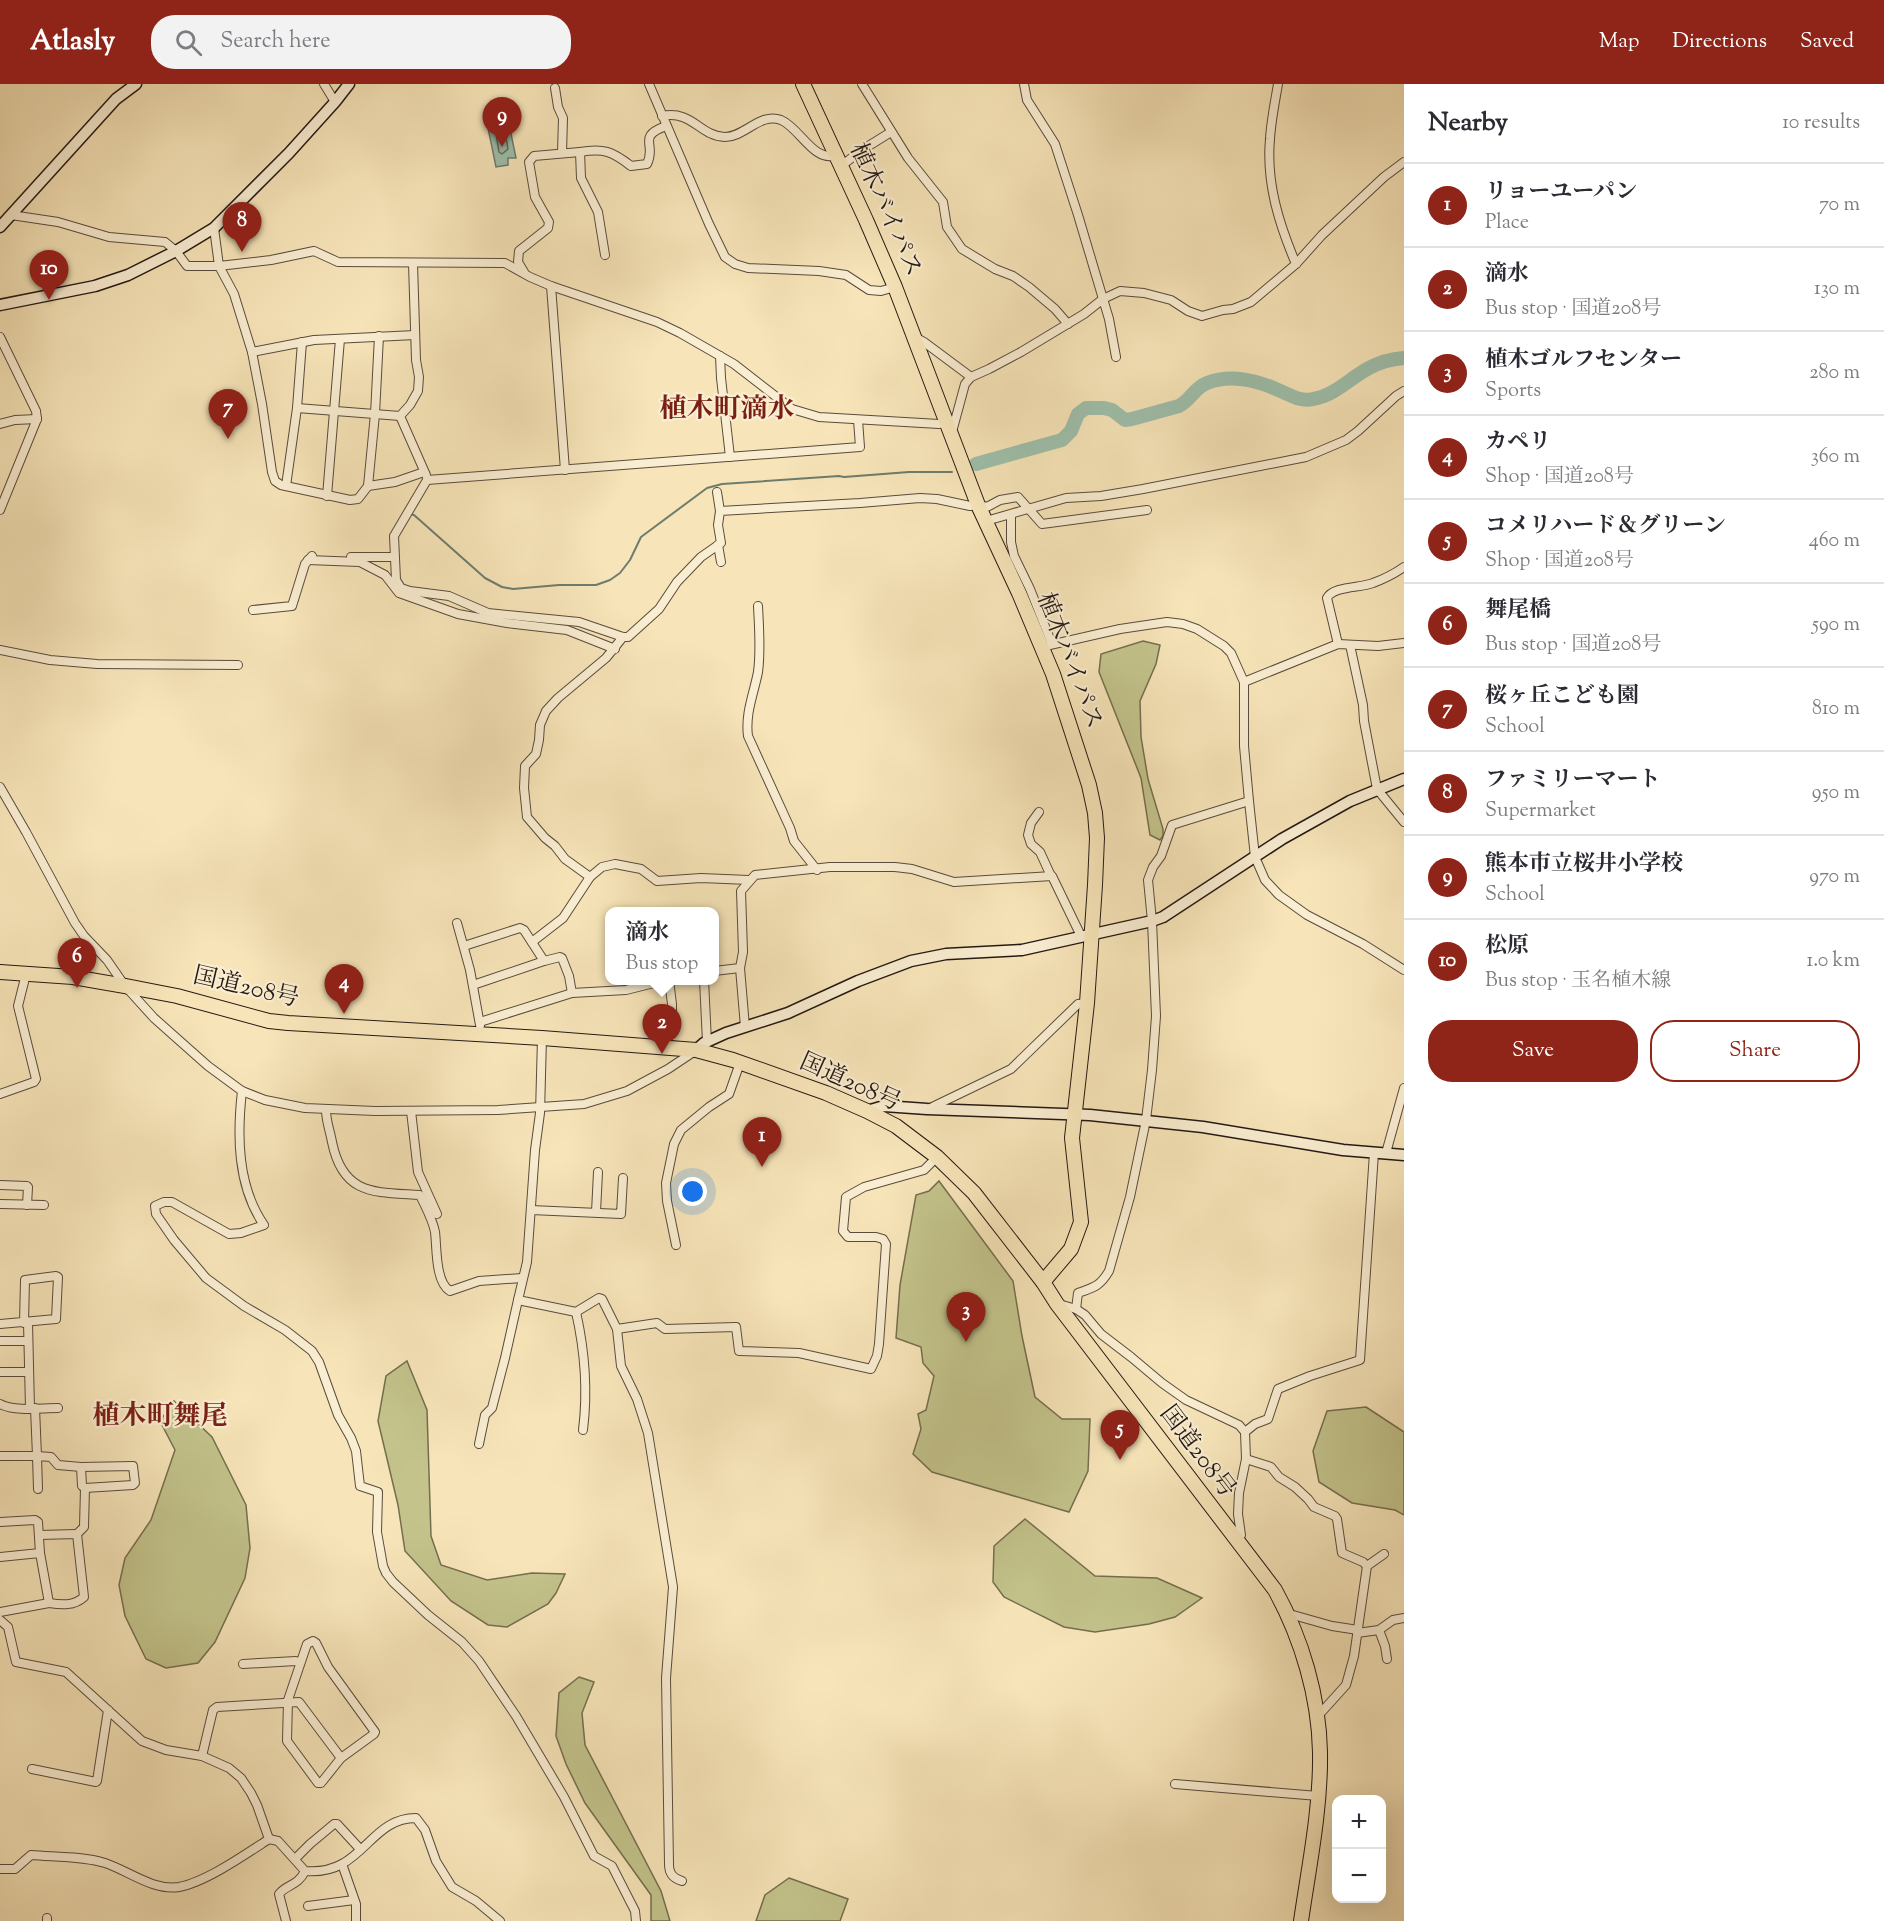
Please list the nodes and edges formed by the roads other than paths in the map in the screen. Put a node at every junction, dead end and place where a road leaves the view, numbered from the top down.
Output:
1 (136, 84) edge
2 (324, 84) edge
3 (349, 84) edge
4 (649, 84) edge
5 (803, 84) edge
6 (862, 84) edge
7 (1024, 84) edge
8 (1278, 84) edge
9 (555, 88) dead end
10 (335, 102) junction
11 (662, 116) junction
12 (666, 126) junction
13 (891, 132) junction
14 (580, 152) junction
15 (562, 153) junction
16 (839, 161) junction
17 (1404, 162) edge
18 (6, 217) edge
19 (0, 227) edge
20 (214, 228) junction
21 (176, 251) junction
22 (605, 255) dead end
23 (413, 263) junction
24 (1296, 264) junction
25 (219, 266) junction
26 (525, 275) junction
27 (551, 286) junction
28 (895, 287) junction
29 (1103, 299) junction
30 (0, 305) edge
31 (1068, 324) junction
32 (415, 335) junction
33 (379, 336) junction
34 (0, 337) edge
35 (915, 338) junction
36 (340, 339) junction
37 (302, 342) junction
38 (252, 352) junction
39 (720, 356) junction
40 (1116, 357) dead end
41 (971, 377) junction
42 (1404, 391) edge
43 (297, 408) junction
44 (335, 411) junction
45 (375, 414) junction
46 (400, 417) junction
47 (37, 419) junction
48 (858, 420) junction
49 (0, 424) edge
50 (949, 427) junction
51 (730, 457) junction
52 (565, 470) junction
53 (426, 476) junction
54 (286, 486) junction
55 (368, 486) junction
56 (717, 492) dead end
57 (327, 496) junction
58 (978, 505) junction
59 (1028, 509) junction
60 (0, 510) edge
61 (1147, 510) dead end
62 (720, 511) junction
63 (1011, 515) junction
64 (986, 521) junction
65 (718, 545) junction
66 (394, 557) junction
67 (308, 560) junction
68 (721, 562) dead end
69 (1404, 567) edge
70 (758, 606) dead end
71 (253, 610) dead end
72 (623, 637) junction
73 (1404, 643) edge
74 (1338, 644) junction
75 (1047, 645) junction
76 (1350, 645) junction
77 (615, 649) junction
78 (0, 650) edge
79 (238, 665) dead end
80 (1244, 682) junction
81 (1404, 779) edge
82 (0, 788) edge
83 (1377, 789) junction
84 (1249, 801) junction
85 (1039, 812) dead end
86 (1404, 822) edge
87 (1255, 857) junction
88 (817, 870) junction
89 (1051, 876) junction
90 (590, 877) junction
91 (749, 880) junction
92 (1152, 921) junction
93 (457, 923) dead end
94 (1086, 935) junction
95 (532, 942) junction
96 (464, 946) junction
97 (544, 961) junction
98 (740, 968) junction
99 (719, 970) edge
100 (1404, 970) edge
101 (0, 972) edge
102 (26, 974) junction
103 (473, 985) junction
104 (649, 985) edge
105 (669, 985) edge
106 (704, 985) edge
107 (125, 986) junction
108 (572, 993) junction
109 (1087, 1003) junction
110 (672, 1022) dead end
111 (745, 1027) junction
112 (480, 1029) junction
113 (542, 1038) junction
114 (707, 1041) junction
115 (696, 1050) junction
116 (740, 1063) junction
117 (1404, 1088) edge
118 (242, 1091) junction
119 (0, 1094) edge
120 (540, 1107) junction
121 (927, 1109) junction
122 (326, 1110) junction
123 (411, 1111) junction
124 (867, 1111) junction
125 (1074, 1114) junction
126 (1146, 1120) junction
127 (1380, 1153) junction
128 (1404, 1155) edge
129 (937, 1156) junction
130 (418, 1172) junction
131 (598, 1172) dead end
132 (623, 1178) dead end
133 (0, 1185) edge
134 (420, 1196) junction
135 (0, 1204) edge
136 (27, 1205) junction
137 (44, 1205) dead end
138 (531, 1210) junction
139 (596, 1212) junction
140 (437, 1214) dead end
141 (676, 1245) dead end
142 (522, 1278) junction
143 (1043, 1282) junction
144 (518, 1300) junction
145 (1058, 1304) junction
146 (1076, 1309) junction
147 (576, 1312) junction
148 (26, 1322) junction
149 (0, 1324) edge
150 (617, 1329) junction
151 (0, 1341) edge
152 (28, 1341) junction
153 (0, 1372) edge
154 (29, 1372) junction
155 (0, 1404) edge
156 (32, 1408) junction
157 (58, 1408) dead end
158 (583, 1430) dead end
159 (1245, 1432) junction
160 (479, 1444) dead end
161 (0, 1456) edge
162 (37, 1456) junction
163 (1246, 1459) junction
164 (81, 1467) junction
165 (85, 1488) junction
166 (38, 1489) dead end
167 (0, 1522) edge
168 (77, 1534) junction
169 (39, 1535) junction
170 (1237, 1542) junction
171 (40, 1553) junction
172 (1384, 1554) dead end
173 (0, 1557) edge
174 (1367, 1566) junction
175 (49, 1603) junction
176 (0, 1612) edge
177 (1289, 1616) junction
178 (1404, 1618) edge
179 (0, 1620) edge
180 (1379, 1630) junction
181 (1357, 1631) junction
182 (1387, 1659) dead end
183 (300, 1663) junction
184 (243, 1664) dead end
185 (288, 1702) junction
186 (108, 1710) junction
187 (1317, 1718) junction
188 (202, 1756) junction
189 (341, 1758) junction
190 (32, 1769) dead end
191 (1175, 1784) dead end
192 (1318, 1796) junction
193 (269, 1839) junction
194 (360, 1849) junction
195 (295, 1859) junction
196 (342, 1864) junction
197 (0, 1869) edge
198 (305, 1871) junction
199 (682, 1881) dead end
200 (354, 1900) junction
201 (308, 1906) dead end
202 (286, 1921) edge
203 (356, 1921) edge
204 (500, 1921) edge
205 (636, 1921) edge
206 (1301, 1921) edge

1 - 18 street
2 - 10 street
3 - 10 street
4 - 11 street
5 - 16 highway, 植木バイパス
6 - 13 street
7 - 29 street
8 - 24 street
9 - 15 street
10 - 20 street
11 - 12 street
11 - 16 street
12 - 14 street
12 - 28 street
13 - 16 street
13 - 31 street
14 - 15 street
14 - 22 street
15 - 26 street
16 - 28 highway, 植木バイパス
17 - 24 street
18 - 19 street
18 - 21 street
20 - 21 street
20 - 25 street
21 - 25 street
21 - 30 street
23 - 25 street
23 - 26 street
23 - 32 street
24 - 29 street
25 - 38 street
26 - 27 street
27 - 39 street
27 - 52 street
28 - 35 highway, 植木バイパス
29 - 31 street
29 - 40 street
31 - 41 street
32 - 33 street
32 - 46 street
33 - 36 street
33 - 45 street
34 - 47 street
35 - 41 street
35 - 50 highway, 植木バイパス
36 - 37 street
36 - 44 street
37 - 38 street
37 - 43 street
38 - 54 street
39 - 48 street
39 - 51 street
41 - 50 street
42 - 59 street
43 - 44 street
43 - 54 street
44 - 45 street
44 - 57 street
45 - 46 street
45 - 55 street
46 - 53 street
47 - 49 street
47 - 60 street
48 - 50 street
48 - 51 street
50 - 58 highway, 植木バイパス
51 - 52 street
52 - 53 street
53 - 55 street
53 - 66 street
54 - 57 street
55 - 57 street
56 - 62 street
58 - 59 street
58 - 62 street
58 - 64 highway, 植木バイパス
59 - 61 street
59 - 63 street
62 - 65 street
63 - 64 street
63 - 75 street
64 - 75 highway, 植木バイパス
65 - 68 street
65 - 72 street
66 - 67 street
66 - 72 street
67 - 71 street
67 - 77 street
69 - 74 street
70 - 88 street
72 - 77 street
73 - 76 street
74 - 76 street
74 - 80 street
75 - 80 street
75 - 94 highway, 植木バイパス
76 - 83 street
77 - 90 street
78 - 79 street
80 - 84 street
81 - 83 street
82 - 107 street
83 - 86 street
83 - 87 street
84 - 87 street
84 - 92 street
85 - 89 street
87 - 92 street
87 - 100 street
88 - 89 street
88 - 91 street
89 - 94 street
90 - 91 street
90 - 95 street
91 - 98 street
92 - 94 street
92 - 126 street
93 - 96 street
94 - 109 highway, 植木バイパス
94 - 111 street
95 - 96 street
95 - 97 street
96 - 103 street
97 - 103 street
97 - 108 street
98 - 99 street
98 - 111 street
101 - 102 highway, 国道208号
102 - 107 highway, 国道208号
102 - 119 street
103 - 112 street
104 - 108 street
105 - 110 street
106 - 114 street
107 - 112 highway, 国道208号
107 - 118 street
108 - 112 street
109 - 121 street
109 - 125 highway, 植木バイパス
111 - 114 street
112 - 113 highway, 国道208号
113 - 115 highway, 国道208号
113 - 120 street
114 - 115 street
115 - 116 highway, 国道208号
115 - 120 street
116 - 124 highway, 国道208号
116 - 141 street
117 - 127 street
118 - 122 street
118 - 205 street
120 - 123 street
120 - 138 street
121 - 124 street
121 - 125 street
122 - 123 street
122 - 134 street
123 - 130 street
124 - 129 highway, 国道208号
125 - 126 street
125 - 143 highway, 植木バイパス
126 - 127 street
126 - 146 street
127 - 128 street
127 - 159 street
129 - 143 highway, 国道208号
129 - 150 street
130 - 134 street
130 - 140 street
131 - 139 street
132 - 139 street
133 - 136 street
134 - 142 street
135 - 136 street
136 - 137 street
138 - 139 street
138 - 142 street
142 - 144 street
143 - 145 highway, 国道208号
144 - 147 street
144 - 160 street
145 - 146 street
145 - 170 highway, 国道208号
146 - 159 street
147 - 150 street
147 - 158 street
148 - 148 street
148 - 149 street
148 - 152 street
150 - 199 street
151 - 152 street
152 - 154 street
153 - 154 street
154 - 156 street
155 - 156 street
156 - 157 street
156 - 162 street
159 - 163 street
161 - 162 street
162 - 164 street
162 - 166 street
163 - 170 street
163 - 174 street
164 - 165 street
164 - 165 street
165 - 168 street
167 - 169 street
168 - 169 street
168 - 175 street
169 - 171 street
170 - 177 highway, 国道208号
171 - 173 street
171 - 175 street
172 - 174 street
174 - 181 street
175 - 176 street
177 - 181 street
177 - 187 highway, 国道208号
178 - 180 street
179 - 186 street
180 - 181 street
180 - 182 street
181 - 187 street
183 - 184 street
183 - 185 street
183 - 189 street
185 - 188 street
185 - 189 street
185 - 189 street
186 - 188 street
186 - 190 street
187 - 192 highway, 国道208号
188 - 193 street
191 - 192 street
192 - 206 highway, 国道208号
193 - 195 street
193 - 197 street
194 - 195 street
194 - 196 street
194 - 204 street
195 - 198 street
196 - 198 street
196 - 200 street
198 - 202 street
200 - 201 street
200 - 203 street

